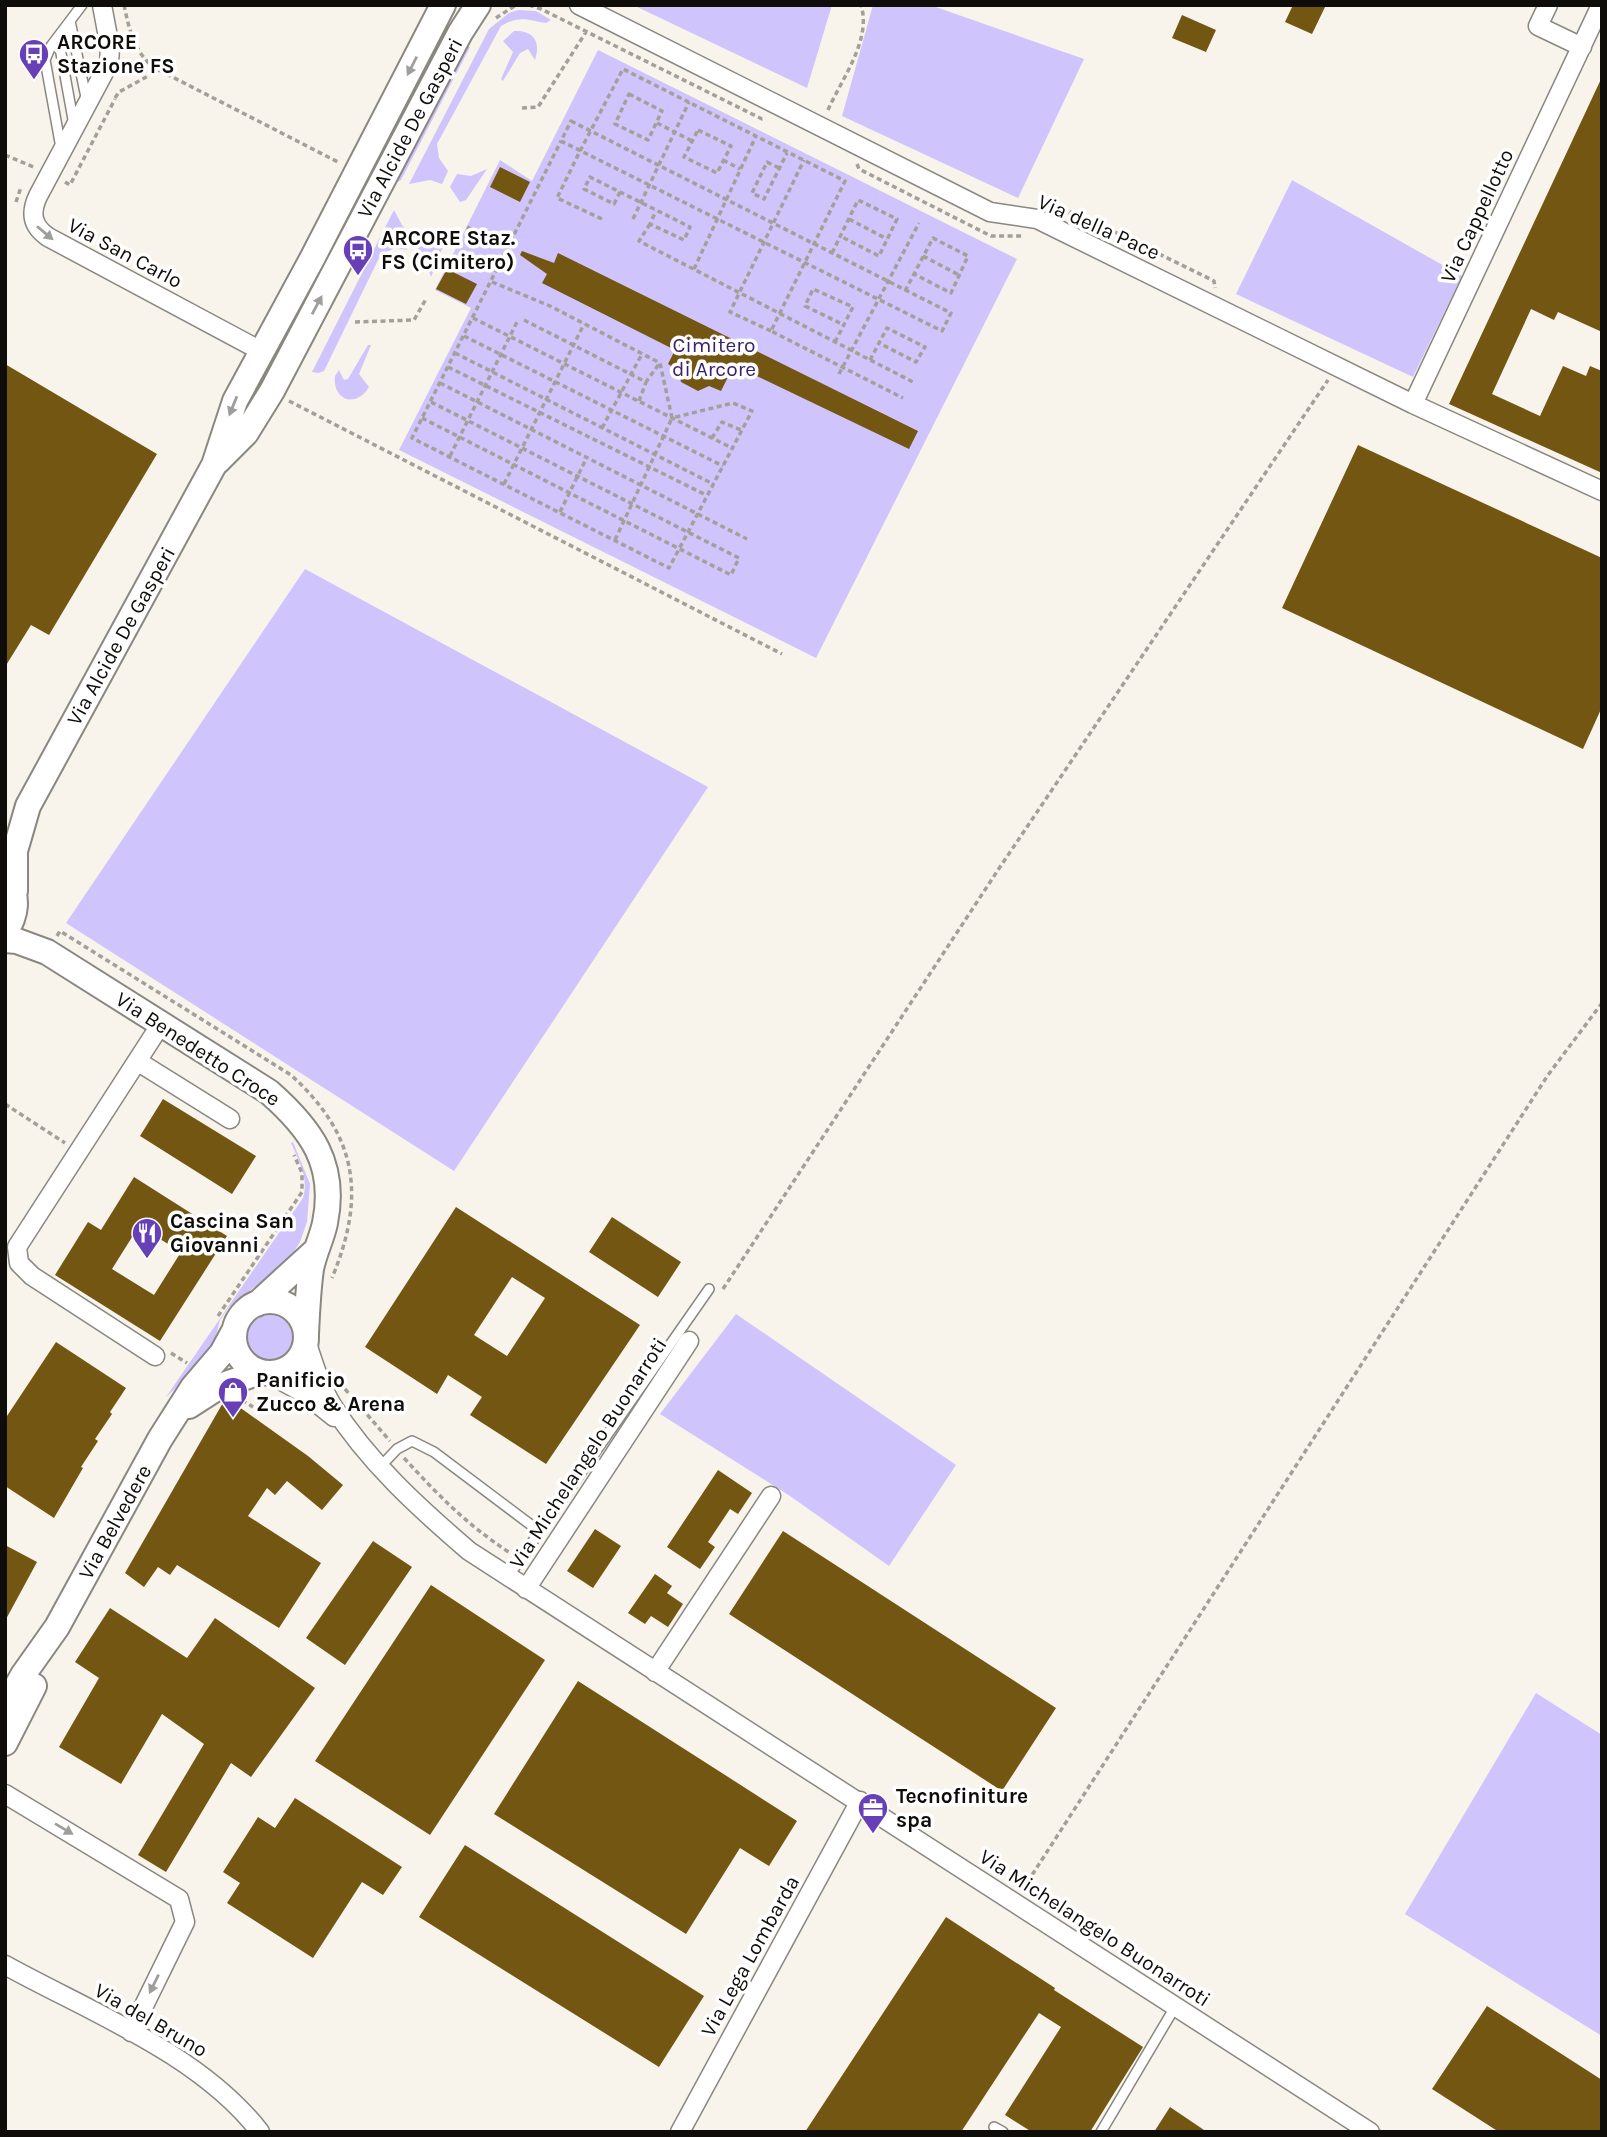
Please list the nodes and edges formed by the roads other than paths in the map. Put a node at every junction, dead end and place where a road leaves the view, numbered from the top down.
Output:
1 (82, 5) edge
2 (102, 5) edge
3 (443, 5) edge
4 (478, 5) edge
5 (579, 5) edge
6 (1548, 5) edge
7 (1601, 5) edge
8 (70, 21) junction
9 (58, 37) junction
10 (1582, 47) junction
11 (91, 97) junction
12 (75, 127) junction
13 (61, 152) junction
14 (261, 351) junction
15 (285, 365) junction
16 (1413, 404) junction
17 (215, 465) junction
18 (1602, 491) edge
19 (28, 806) junction
20 (5, 830) edge
21 (12, 889) edge
22 (5, 933) edge
23 (5, 940) edge
24 (47, 952) junction
25 (161, 1024) junction
26 (137, 1061) junction
27 (230, 1119) dead end
28 (316, 1250) junction
29 (709, 1289) dead end
30 (257, 1304) junction
31 (226, 1324) junction
32 (306, 1337) junction
33 (689, 1341) dead end
34 (155, 1356) dead end
35 (264, 1372) junction
36 (175, 1418) junction
37 (350, 1431) junction
38 (381, 1466) junction
39 (771, 1496) dead end
40 (539, 1531) junction
41 (508, 1577) junction
42 (526, 1589) junction
43 (57, 1627) junction
44 (655, 1672) junction
45 (5, 1707) edge
46 (5, 1743) edge
47 (5, 1794) edge
48 (860, 1801) junction
49 (5, 1965) edge
50 (1175, 2007) junction
51 (131, 2032) junction
52 (994, 2127) dead end
53 (260, 2132) edge
54 (680, 2132) edge
55 (1003, 2132) edge
56 (1101, 2132) edge
57 (1370, 2132) edge

1 - 8 lane
2 - 11 street, Via San Carlo
3 -> 14 street, Via Alcide De Gasperi
15 -> 4 street, Via Alcide De Gasperi
5 - 16 street, Via della Pace
6 - 10 street
7 - 10 street, Via Cappellotto
8 - 9 lane
8 - 11 lane
9 - 12 lane
9 - 13 lane
10 - 16 street, Via Cappellotto
11 - 12 street, Via San Carlo
12 - 13 street, Via San Carlo
13 -> 14 street, Via San Carlo
14 - 15 lane
14 -> 17 street, Via Alcide De Gasperi
15 - 17 street, Via Alcide De Gasperi
16 - 18 street, Via della Pace
17 - 19 street, Via Alcide De Gasperi
19 - 20 street, Via Alcide De Gasperi
19 - 21 street, Via Alcide De Gasperi
21 - 22 street
21 - 24 street, Via Benedetto Croce
23 - 24 street, Via Benedetto Croce
24 - 25 street, Via Benedetto Croce
25 - 26 street
25 - 28 street, Via Benedetto Croce
26 - 27 street
26 - 34 street
28 - 30 street
28 - 32 street, Via Benedetto Croce
29 - 40 lane
30 - 31 street
30 - 32 street
31 - 35 street
31 - 36 street, Via Belvedere
32 - 35 street
32 - 37 street, Via Michelangelo Buonarroti
33 - 42 street, Via Michelangelo Buonarroti
35 - 36 street, Via Belvedere
35 - 37 street, Via Michelangelo Buonarroti
36 - 43 street, Via Belvedere
37 - 38 street, Via Michelangelo Buonarroti
38 - 40 lane
38 - 41 street, Via Michelangelo Buonarroti
39 - 44 street
40 - 41 lane
41 - 42 street, Via Michelangelo Buonarroti
42 - 44 street, Via Michelangelo Buonarroti
43 - 45 street, Via Belvedere
43 - 46 street, Via Belvedere
44 - 48 street, Via Michelangelo Buonarroti
47 -> 51 street
48 - 50 street, Via Michelangelo Buonarroti
48 - 54 street, Via Lega Lombarda
49 - 51 street, Via del Bruno
50 - 56 lane
50 - 57 street, Via Michelangelo Buonarroti
51 - 53 street, Via del Bruno
52 - 55 lane

